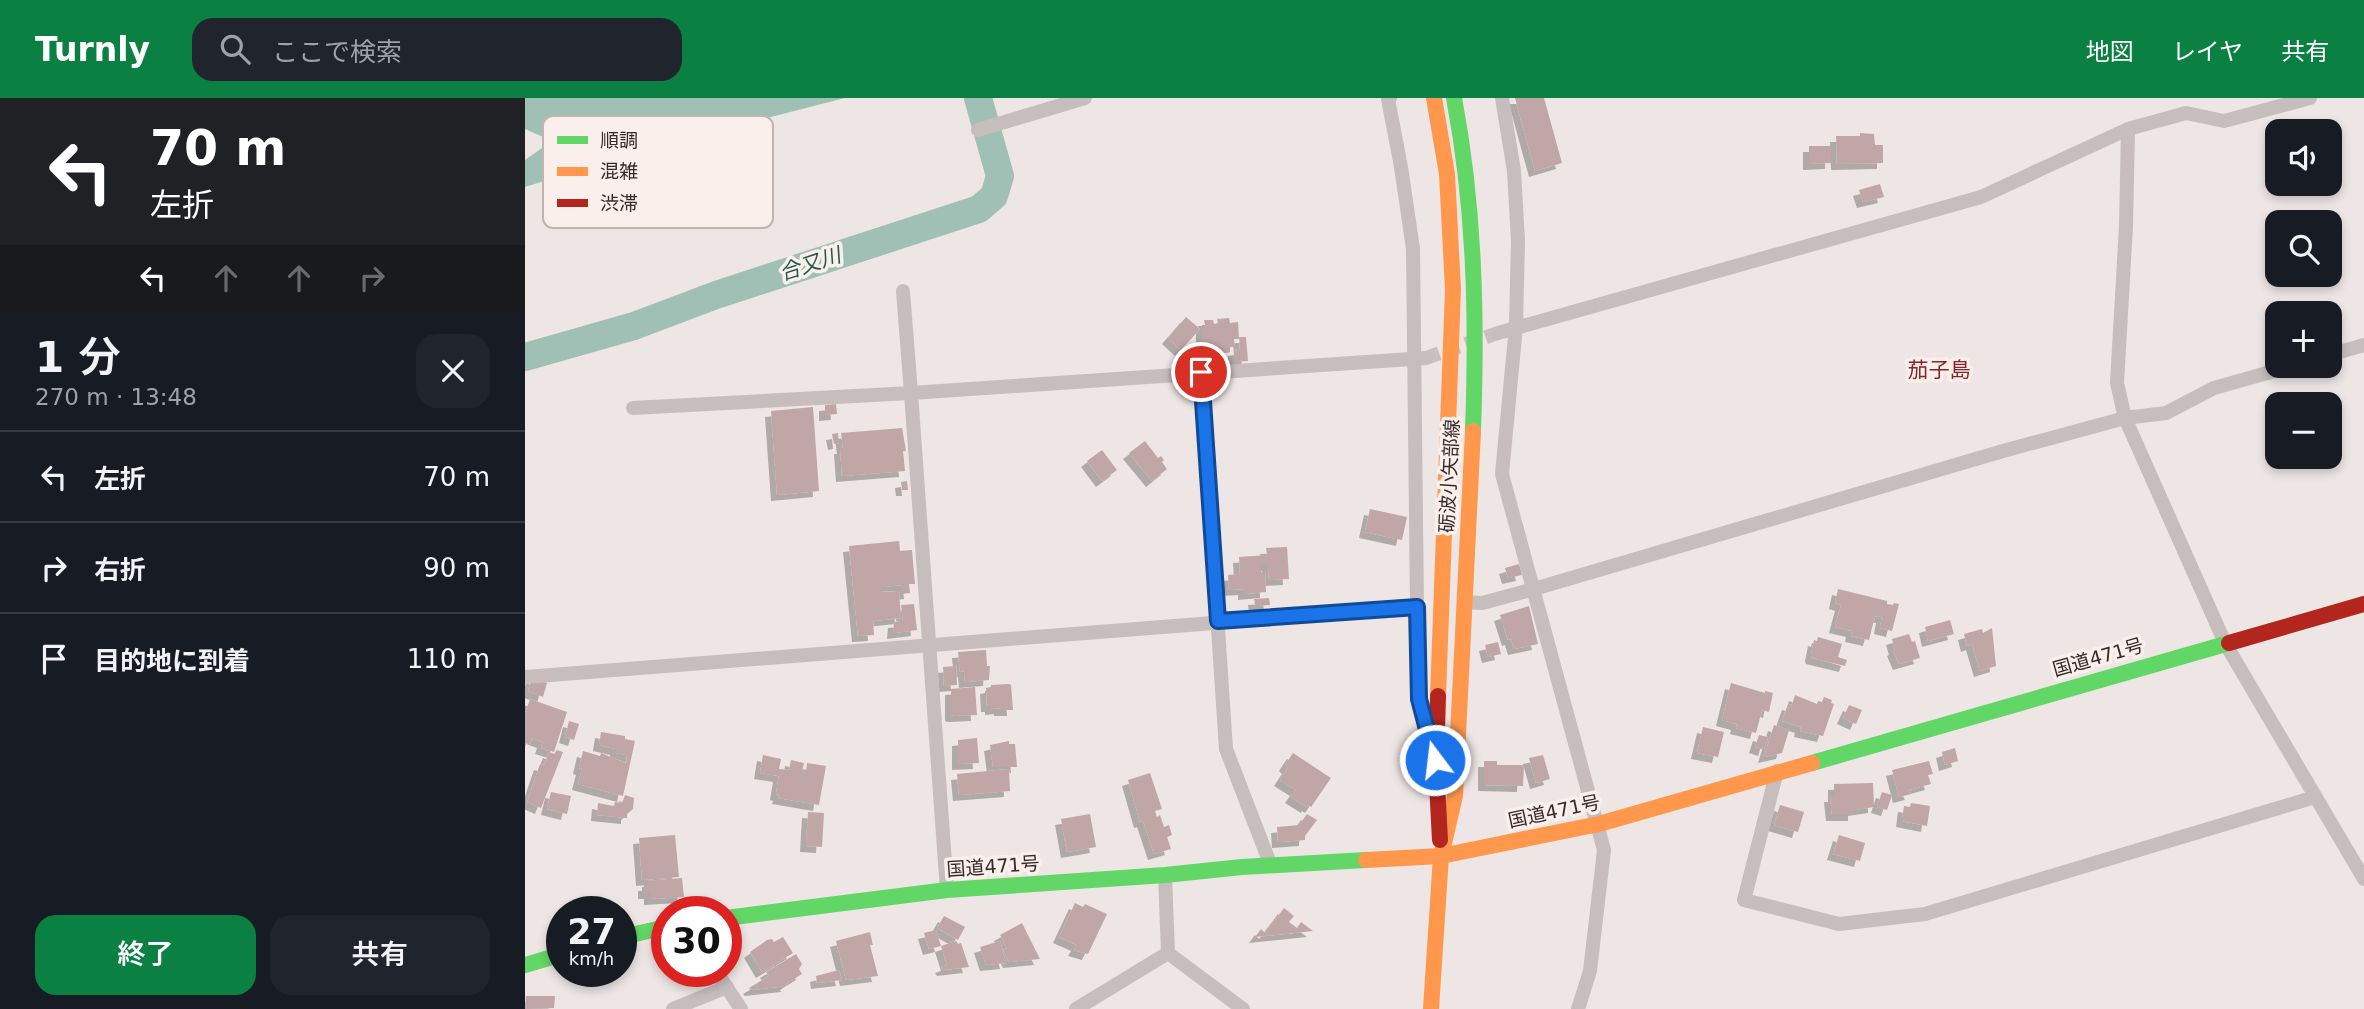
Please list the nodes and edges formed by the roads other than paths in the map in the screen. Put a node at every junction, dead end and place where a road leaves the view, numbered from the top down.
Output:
1 (1086, 98) edge
2 (1382, 98) edge
3 (1389, 98) edge
4 (1434, 98) edge
5 (1454, 98) edge
6 (1502, 98) edge
7 (2310, 98) edge
8 (978, 130) dead end
9 (2128, 130) junction
10 (903, 291) dead end
11 (1516, 327) junction
12 (1498, 333) tunnel mouth
13 (2364, 345) edge
14 (2342, 351) edge
15 (1420, 359) junction
16 (1201, 372) junction
17 (2265, 374) edge
18 (911, 393) junction
19 (633, 408) dead end
20 (2125, 418) junction
21 (1534, 589) junction
22 (1464, 602) junction
23 (2364, 604) edge
24 (1417, 607) junction
25 (1218, 621) junction
26 (930, 643) junction
27 (2225, 643) junction
28 (525, 677) edge
29 (1435, 760) junction
30 (1777, 771) junction
31 (2315, 797) junction
32 (1599, 824) junction
33 (1441, 856) junction
34 (1271, 866) junction
35 (1165, 875) junction
36 (2364, 879) edge
37 (947, 890) junction
38 (742, 916) edge
39 (1168, 953) junction
40 (546, 959) edge
41 (525, 965) edge
42 (727, 988) joint
43 (673, 1009) edge
44 (741, 1009) edge
45 (1076, 1009) edge
46 (1243, 1009) edge
47 (1431, 1009) edge
48 (1578, 1009) edge

1 - 8 street
2 - 3 street
3 - 15 street
4 - 29 main road, 砺波小矢部線
5 - 22 main road, 砺波小矢部線
6 - 11 street
7 - 9 street
9 - 11 street
9 - 20 street
10 - 18 street
11 - 12 street
11 - 21 street
13 - 14 street
15 - 16 street
15 - 24 street
16 - 18 street
16 - 25 street
17 - 20 street
18 - 19 street
18 - 26 street
20 - 21 street
20 - 27 street
21 - 22 street
21 - 32 street
22 - 33 main road, 砺波小矢部線
23 - 27 main road, 国道471号
24 - 25 street
24 - 29 street
25 - 26 street
25 - 34 street
26 - 28 street
26 - 37 street
27 - 30 main road, 国道471号
27 - 31 street
29 - 33 main road, 砺波小矢部線
30 - 31 street
30 - 32 main road, 国道471号
31 - 36 street
32 - 33 main road, 国道471号
32 - 48 street
33 - 34 main road, 国道471号
33 - 47 main road, 砺波小矢部線
34 - 35 main road, 国道471号
35 - 37 main road, 国道471号
35 - 39 street
37 - 38 main road, 国道471号
39 - 45 street
39 - 46 street
40 - 41 main road
42 - 43 street
42 - 44 street

